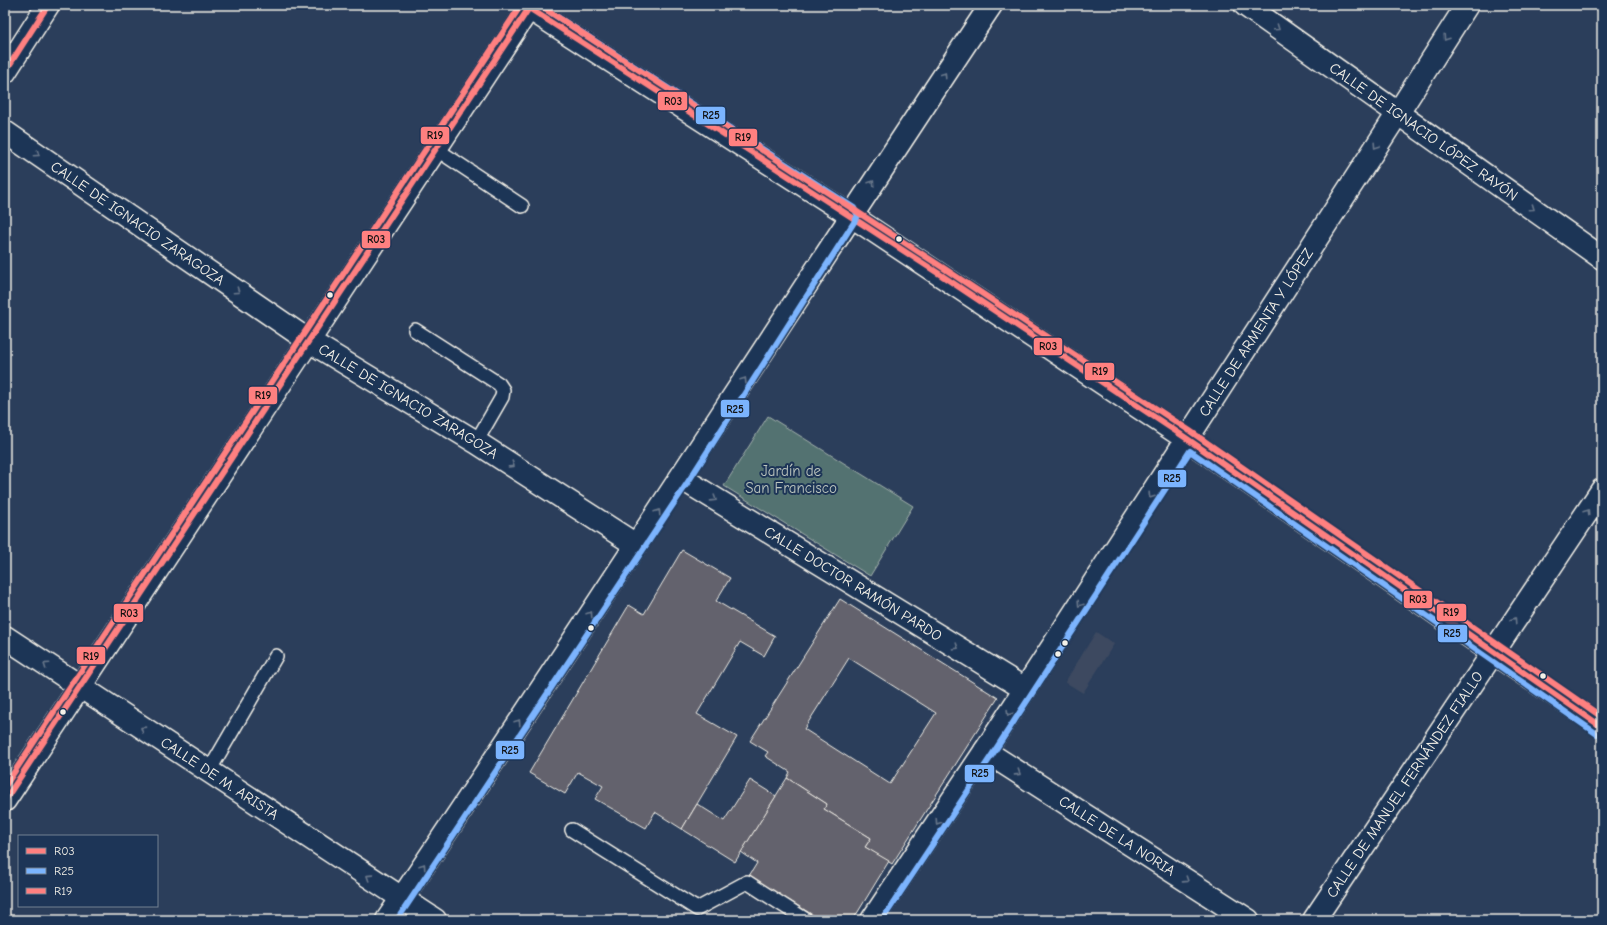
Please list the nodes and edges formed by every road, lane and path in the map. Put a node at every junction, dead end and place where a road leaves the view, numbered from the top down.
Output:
1 (48, 5) edge
2 (991, 5) edge
3 (1245, 5) edge
4 (1467, 5) edge
5 (528, 6) edge
6 (5, 72) edge
7 (1398, 113) junction
8 (5, 132) edge
9 (436, 148) junction
10 (522, 206) dead end
11 (850, 216) junction
12 (1602, 258) edge
13 (415, 330) dead end
14 (309, 341) junction
15 (1188, 440) junction
16 (476, 442) junction
17 (681, 478) junction
18 (1602, 490) edge
19 (636, 544) junction
20 (5, 637) edge
21 (1492, 652) junction
22 (276, 656) dead end
23 (79, 687) junction
24 (1025, 689) junction
25 (1602, 727) edge
26 (985, 752) junction
27 (209, 771) junction
28 (5, 800) edge
29 (572, 830) dead end
30 (401, 898) junction
31 (387, 920) edge
32 (435, 920) edge
33 (806, 920) edge
34 (872, 920) edge
35 (1248, 920) edge
36 (1314, 920) edge

1 - 6 street
11 -> 2 street
3 -> 7 street, CALLE DE IGNACIO LÓPEZ RAYÓN
4 -> 7 street, CALLE DE ARMENTA Y LÓPEZ
5 - 9 street
5 - 11 street
7 -> 12 street, CALLE DE IGNACIO LÓPEZ RAYÓN
7 -> 15 street, CALLE DE ARMENTA Y LÓPEZ
8 -> 14 street, CALLE DE IGNACIO ZARAGOZA
9 - 10 lane
9 - 14 street
11 - 15 street
17 -> 11 street
13 - 16 lane
14 - 16 street, CALLE DE IGNACIO ZARAGOZA
14 - 23 street
15 - 21 street
15 -> 24 street, CALLE DE ARMENTA Y LÓPEZ
16 -> 19 street, CALLE DE IGNACIO ZARAGOZA
19 -> 17 street
17 -> 24 street, CALLE DOCTOR RAMÓN PARDO
21 -> 18 street, CALLE DE MANUEL FERNÁNDEZ FIALLO
30 -> 19 street
23 -> 20 street, CALLE DE M. ARISTA
21 - 25 street
21 - 36 street, CALLE DE MANUEL FERNÁNDEZ FIALLO
22 - 27 lane
27 -> 23 street, CALLE DE M. ARISTA
23 - 28 street
24 -> 26 street, CALLE DE ARMENTA Y LÓPEZ
26 -> 34 street, CALLE DE ARMENTA Y LÓPEZ
26 -> 35 street, CALLE DE LA NORIA
30 -> 27 street, CALLE DE M. ARISTA
29 - 33 lane
30 - 31 street
30 - 32 street, CALLE DE M. ARISTA

